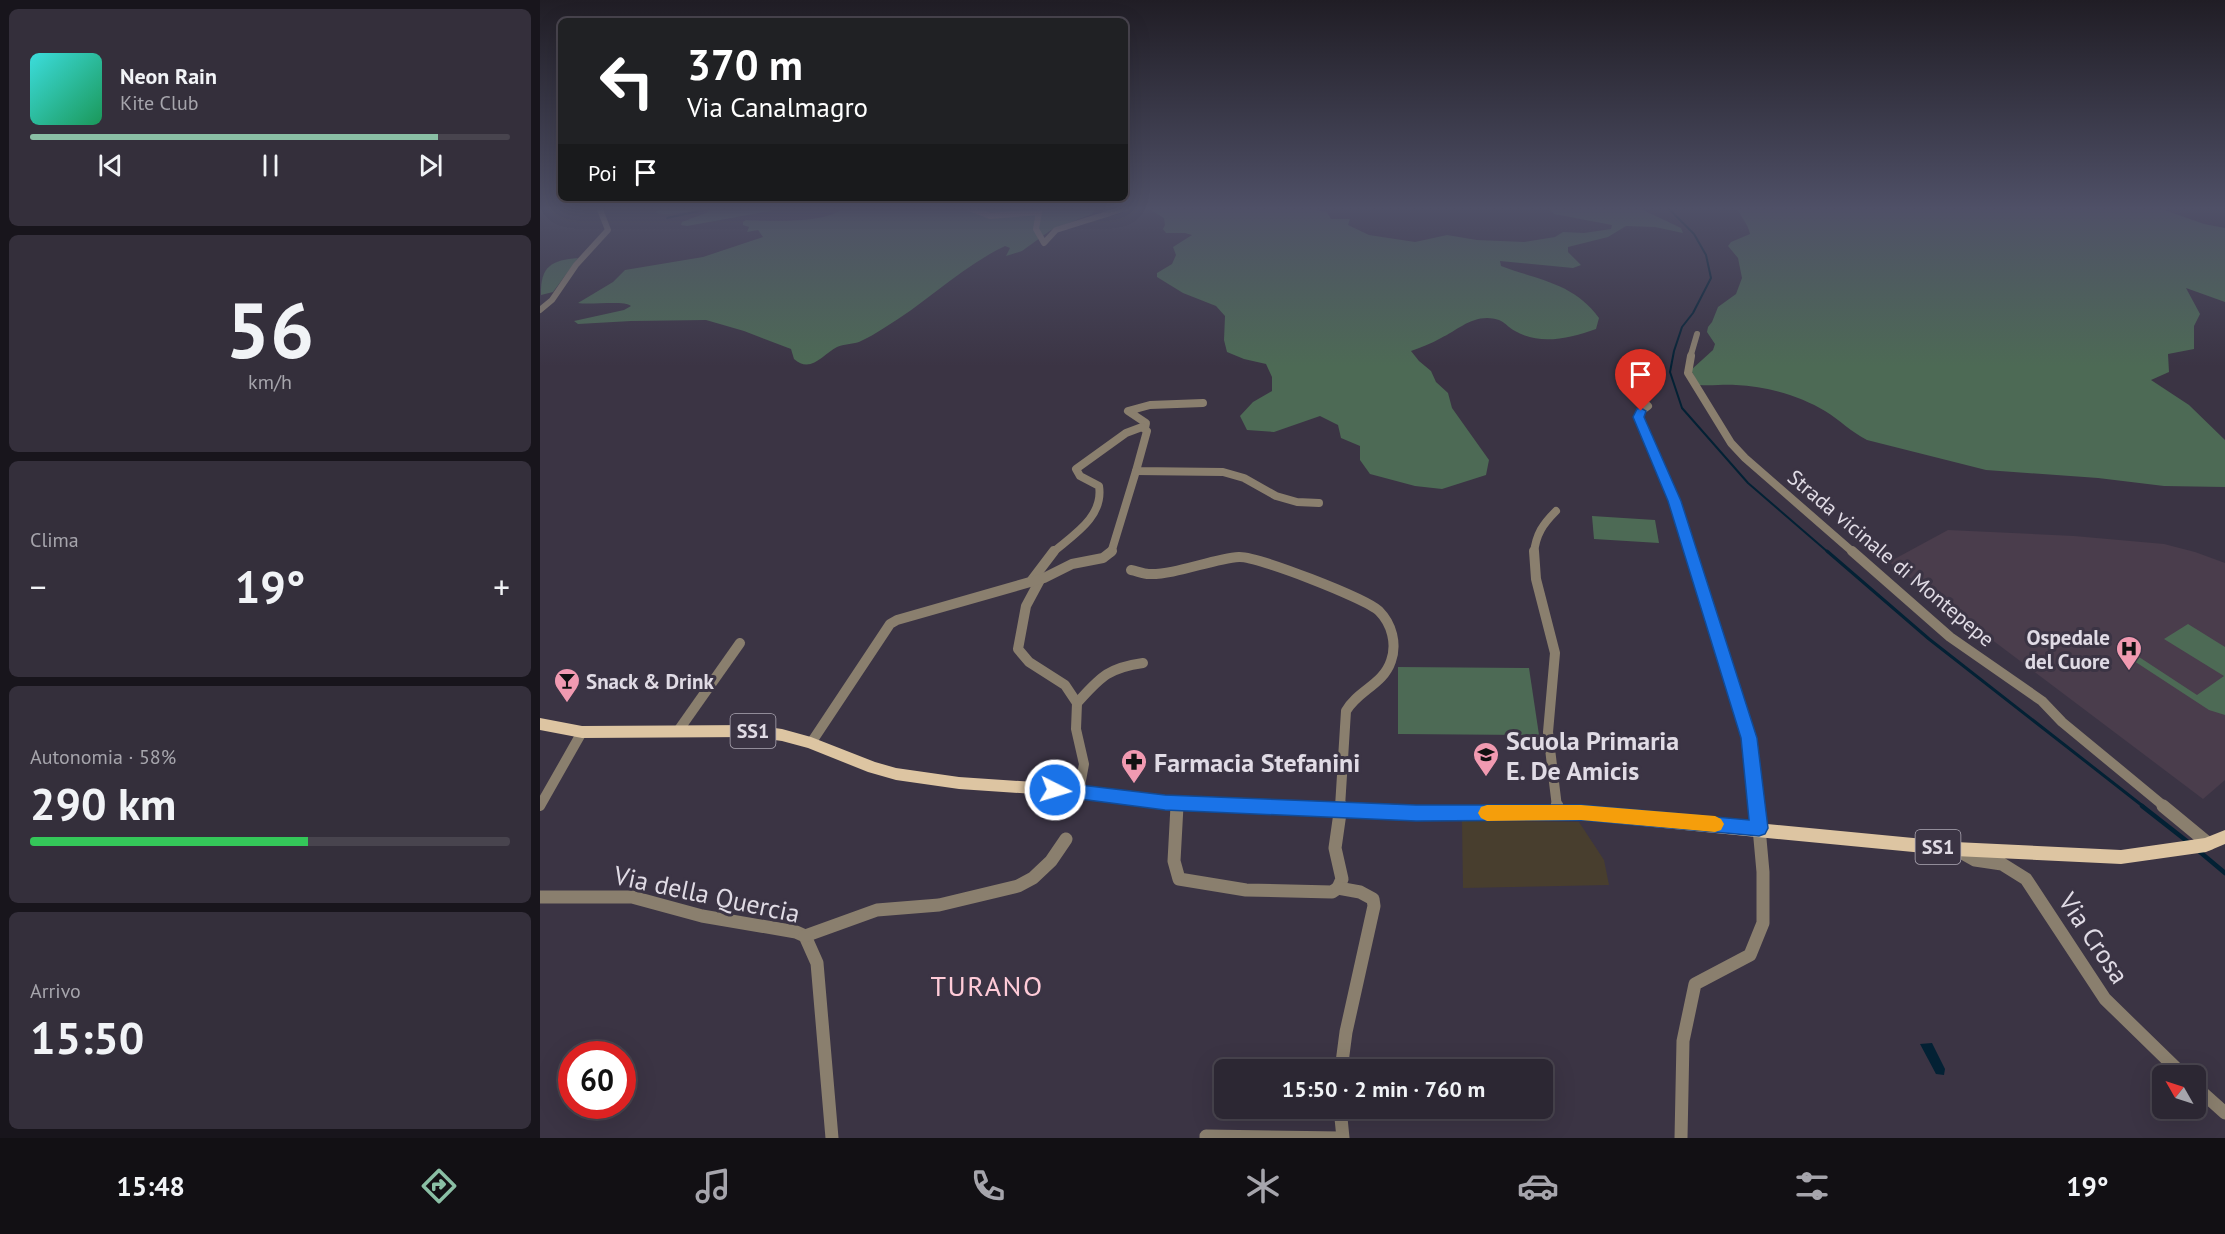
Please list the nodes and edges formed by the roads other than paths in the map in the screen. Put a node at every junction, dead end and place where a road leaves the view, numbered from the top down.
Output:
1 (581, 260) edge
2 (540, 310) edge
3 (1697, 334) dead end
4 (1203, 403) dead end
5 (1648, 406) dead end
6 (1145, 428) junction
7 (1136, 471) junction
8 (1319, 503) dead end
9 (1556, 511) dead end
10 (1131, 570) dead end
11 (1036, 580) junction
12 (740, 643) dead end
13 (1143, 663) dead end
14 (1077, 703) junction
15 (540, 724) edge
16 (678, 731) junction
17 (582, 732) junction
18 (811, 742) junction
19 (1079, 791) junction
20 (1177, 803) junction
21 (540, 806) edge
22 (1340, 811) junction
23 (1558, 813) junction
24 (1759, 828) junction
25 (2225, 837) edge
26 (1066, 839) dead end
27 (2208, 845) junction
28 (1955, 849) junction
29 (1338, 888) junction
30 (540, 897) edge
31 (805, 936) junction
32 (1342, 1059) edge
33 (2173, 1065) edge
34 (2206, 1096) edge
35 (2225, 1113) edge
36 (1341, 1119) edge
37 (831, 1138) edge
38 (1206, 1138) edge
39 (1342, 1138) edge
40 (1681, 1138) edge

1 - 2 street
3 - 27 street, Strada vicinale di Montepepe
4 - 6 street
5 - 24 street
6 - 7 street
6 - 11 street
7 - 8 street
7 - 11 street
9 - 23 street
10 - 22 street
11 - 14 street
11 - 18 street
12 - 16 street
13 - 14 street
14 - 19 street
15 - 17 main road, SS1
16 - 17 main road, SS1
16 - 18 main road, SS1
17 - 21 street
18 - 19 main road, SS1
19 - 20 main road, SS1
20 - 22 main road, SS1
20 - 29 street
22 - 23 main road, SS1
22 - 29 street
23 - 24 main road, SS1
24 - 28 main road, SS1
24 - 40 street
25 - 27 main road, SS1
26 - 31 street, Via della Quercia
27 - 28 main road, SS1
28 - 33 street, Via Crosa
29 - 32 street
30 - 31 street, Via della Quercia
31 - 37 street, Via della Quercia
34 - 35 street
36 - 39 street
38 - 39 street

